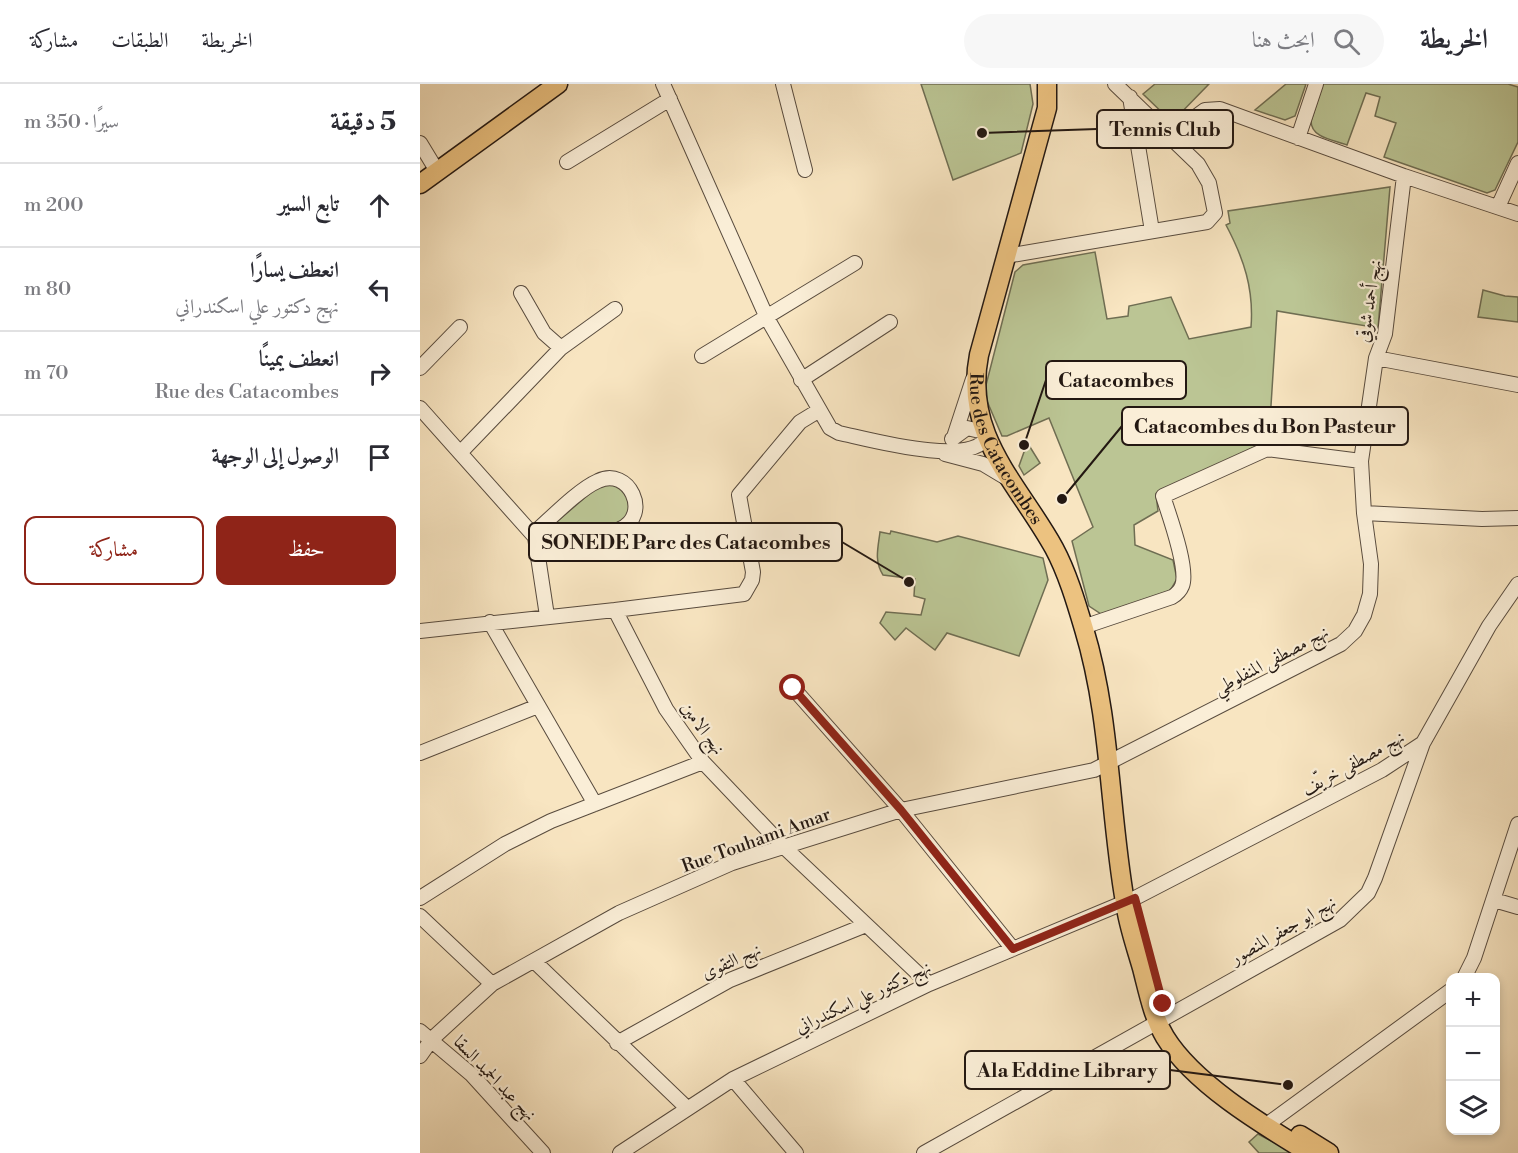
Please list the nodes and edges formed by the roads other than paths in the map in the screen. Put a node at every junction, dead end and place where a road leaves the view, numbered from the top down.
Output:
1 (558, 84) edge
2 (663, 84) edge
3 (783, 84) edge
4 (1047, 84) edge
5 (1115, 84) edge
6 (1316, 84) edge
7 (1130, 97) junction
8 (670, 99) junction
9 (1171, 135) junction
10 (1298, 138) junction
11 (420, 143) edge
12 (567, 162) dead end
13 (1518, 163) edge
14 (805, 170) dead end
15 (437, 171) junction
16 (1404, 176) junction
17 (420, 184) edge
18 (1498, 207) junction
19 (1518, 214) edge
20 (1152, 231) junction
21 (1006, 256) junction
22 (855, 263) dead end
23 (521, 292) dead end
24 (615, 309) dead end
25 (767, 318) junction
26 (890, 322) dead end
27 (460, 327) dead end
28 (561, 348) junction
29 (702, 356) dead end
30 (1376, 358) junction
31 (420, 368) edge
32 (976, 371) junction
33 (801, 380) junction
34 (1518, 385) edge
35 (420, 408) edge
36 (818, 411) junction
37 (985, 435) junction
38 (954, 437) junction
39 (940, 452) junction
40 (460, 453) junction
41 (1361, 461) junction
42 (1013, 482) junction
43 (1364, 513) junction
44 (1518, 518) edge
45 (535, 537) junction
46 (1518, 584) edge
47 (615, 610) junction
48 (547, 616) junction
49 (490, 622) junction
50 (1083, 627) junction
51 (420, 631) edge
52 (793, 688) dead end
53 (538, 706) junction
54 (1424, 743) junction
55 (420, 753) edge
56 (703, 762) junction
57 (1111, 762) junction
58 (595, 804) junction
59 (901, 810) junction
60 (1518, 824) edge
61 (783, 846) junction
62 (420, 898) edge
63 (1130, 900) junction
64 (1494, 900) junction
65 (1518, 907) edge
66 (420, 916) edge
67 (866, 925) junction
68 (1013, 949) junction
69 (534, 960) junction
70 (1466, 973) edge
71 (492, 984) junction
72 (929, 984) junction
73 (1446, 994) edge
74 (1163, 1020) junction
75 (420, 1031) edge
76 (432, 1040) junction
77 (617, 1043) junction
78 (420, 1056) edge
79 (733, 1079) junction
80 (687, 1108) junction
81 (1269, 1122) junction
82 (543, 1153) edge
83 (620, 1153) edge
84 (796, 1153) edge
85 (924, 1153) edge
86 (1309, 1153) edge
87 (1329, 1153) edge

1 - 15 main road
2 - 8 street
3 - 14 street
4 - 21 main road, Rue des Catacombes
5 - 7 street
6 - 10 street
7 - 9 street
7 - 20 street
8 - 12 street
8 - 25 street
9 - 10 street
9 - 20 street
10 - 16 street
11 - 15 street
13 - 18 street
15 - 17 main road
16 - 18 street
16 - 30 street, نهج أحمد شوقي
18 - 19 street
20 - 21 street
21 - 32 main road, Rue des Catacombes
22 - 25 street
23 - 28 street
24 - 28 street
25 - 29 street
25 - 33 street
26 - 33 street
27 - 31 street
28 - 40 street
30 - 34 street, نهج أحمد شوقي
30 - 41 street, نهج مصطفى المنفلوطي
32 - 37 main road, Rue des Catacombes
32 - 38 street
33 - 36 street
35 - 40 street
36 - 39 street
36 - 47 street
37 - 38 street
37 - 39 street
37 - 42 main road, Rue des Catacombes
38 - 39 street
39 - 42 street
40 - 45 street
41 - 43 street, نهج مصطفى المنفلوطي
41 - 50 street
42 - 50 main road, Rue des Catacombes
43 - 44 street
43 - 57 street, نهج مصطفى المنفلوطي
45 - 45 street
45 - 48 street
46 - 54 street, نهج مصطفى خريّف
47 - 48 street
47 - 56 street, نهج الامين
48 - 49 street
49 - 51 street
49 - 53 street
50 - 57 main road, Rue des Catacombes
52 - 59 street
53 - 55 street
53 - 58 street
54 - 63 street, نهج مصطفى خريّف
54 - 74 street, نهج ابو جعفر المنصور
56 - 58 street
56 - 61 street, نهج الامين
57 - 59 street, Rue Touhami Amar
57 - 63 main road, Rue des Catacombes
58 - 62 street
59 - 61 street, Rue Touhami Amar
59 - 68 street
60 - 64 street
61 - 67 street, نهج الامين
61 - 69 street, Rue Touhami Amar
63 - 68 street, نهج دكتور علي اسكندراني
63 - 74 main road, Rue des Catacombes
64 - 65 street
64 - 70 street
66 - 71 street
67 - 72 street, نهج الامين
67 - 77 street, نهج التقوى
68 - 72 street, نهج دكتور علي اسكندراني
69 - 71 street, Rue Touhami Amar
69 - 77 street
71 - 76 street, Rue Touhami Amar
72 - 79 street, نهج دكتور علي اسكندراني
73 - 81 street
74 - 81 main road, Rue des Catacombes
74 - 85 street, نهج ابو جعفر المنصور
75 - 76 street, نهج عبد الحميد السقا
76 - 78 street, Rue Touhami Amar
76 - 82 street, نهج عبد الحميد السقا
77 - 80 street
79 - 80 street, نهج دكتور علي اسكندراني
79 - 84 street
80 - 83 street, نهج دكتور علي اسكندراني
81 - 86 main road, Rue des Catacombes
81 - 87 main road, Rue des Catacombes

